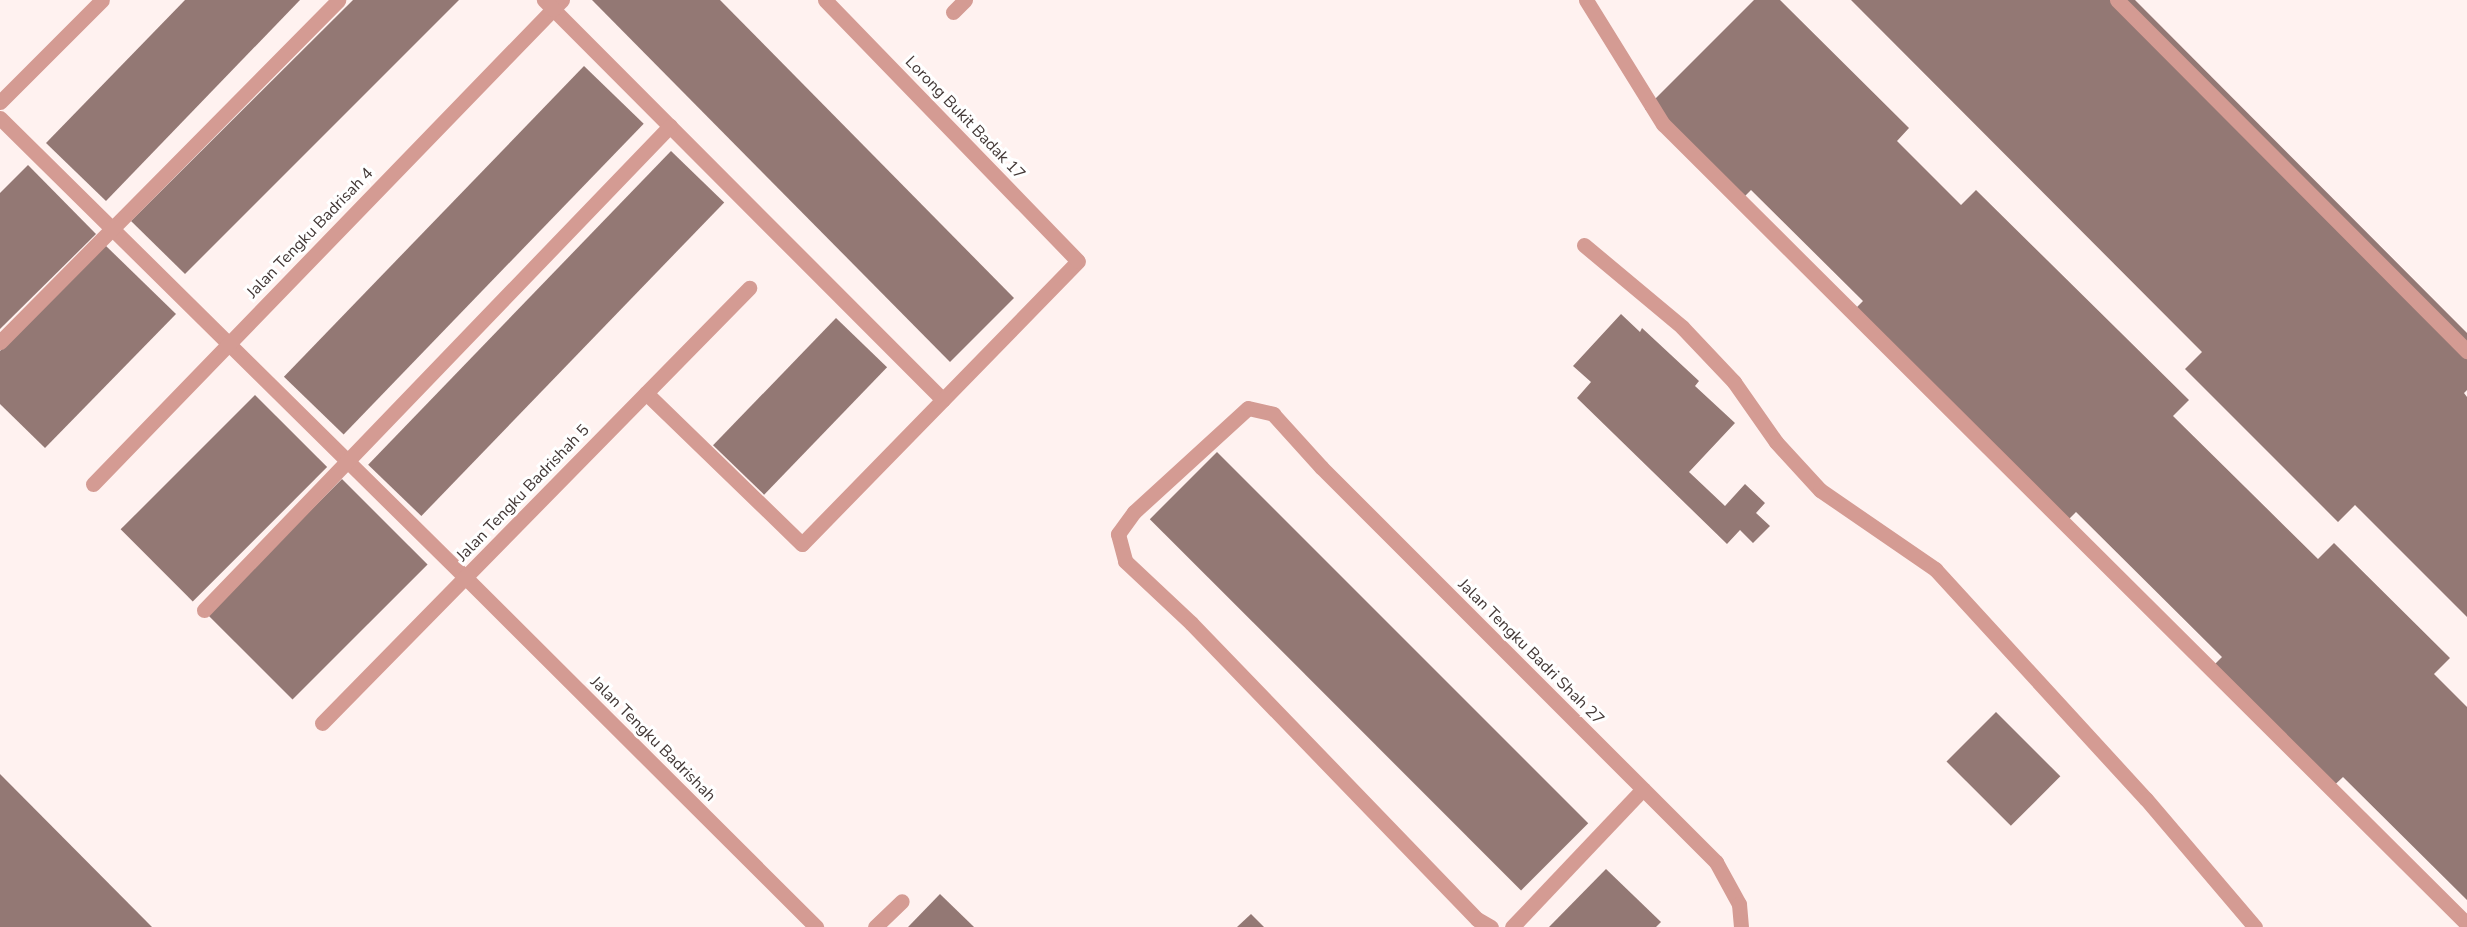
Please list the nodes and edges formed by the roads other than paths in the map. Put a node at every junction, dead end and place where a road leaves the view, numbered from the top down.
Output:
1 (102, 0) edge
2 (338, 0) edge
3 (825, 0) edge
4 (965, 0) edge
5 (1586, 0) edge
6 (2117, 0) edge
7 (553, 3) edge
8 (953, 12) dead end
9 (0, 102) edge
10 (0, 118) edge
11 (670, 126) junction
12 (112, 229) junction
13 (1584, 245) dead end
14 (749, 288) dead end
15 (0, 342) edge
16 (229, 344) junction
17 (2467, 351) edge
18 (646, 393) junction
19 (943, 400) junction
20 (347, 460) junction
21 (93, 483) dead end
22 (465, 577) junction
23 (204, 610) dead end
24 (322, 723) dead end
25 (1643, 789) junction
26 (902, 901) dead end
27 (2467, 924) edge
28 (816, 927) edge
29 (875, 927) edge
30 (1491, 927) edge
31 (1512, 927) edge
32 (1741, 927) edge
33 (2255, 927) edge

1 - 9 street
2 - 12 street
3 - 19 street, Lorong Bukit Badak 17
4 - 8 street
5 - 27 street
6 - 17 street
7 - 11 street
7 - 16 street, Jalan Tengku Badrisah 4
10 - 12 street, Jalan Tengku Badrishah
11 - 19 street
11 - 20 street
12 - 15 street
12 - 16 street, Jalan Tengku Badrishah
13 - 33 street
14 - 18 street, Jalan Tengku Badrishah 5
16 - 20 street, Jalan Tengku Badrishah
16 - 21 street, Jalan Tengku Badrisah 4
18 - 19 street
18 - 22 street, Jalan Tengku Badrishah 5
20 - 22 street, Jalan Tengku Badrishah
20 - 23 street
22 - 24 street, Jalan Tengku Badrishah 5
22 - 28 street, Jalan Tengku Badrishah
25 - 30 street, Jalan Tengku Badri Shah 27
25 - 31 street
25 - 32 street, Jalan Tengku Badri Shah 27
26 - 29 street

